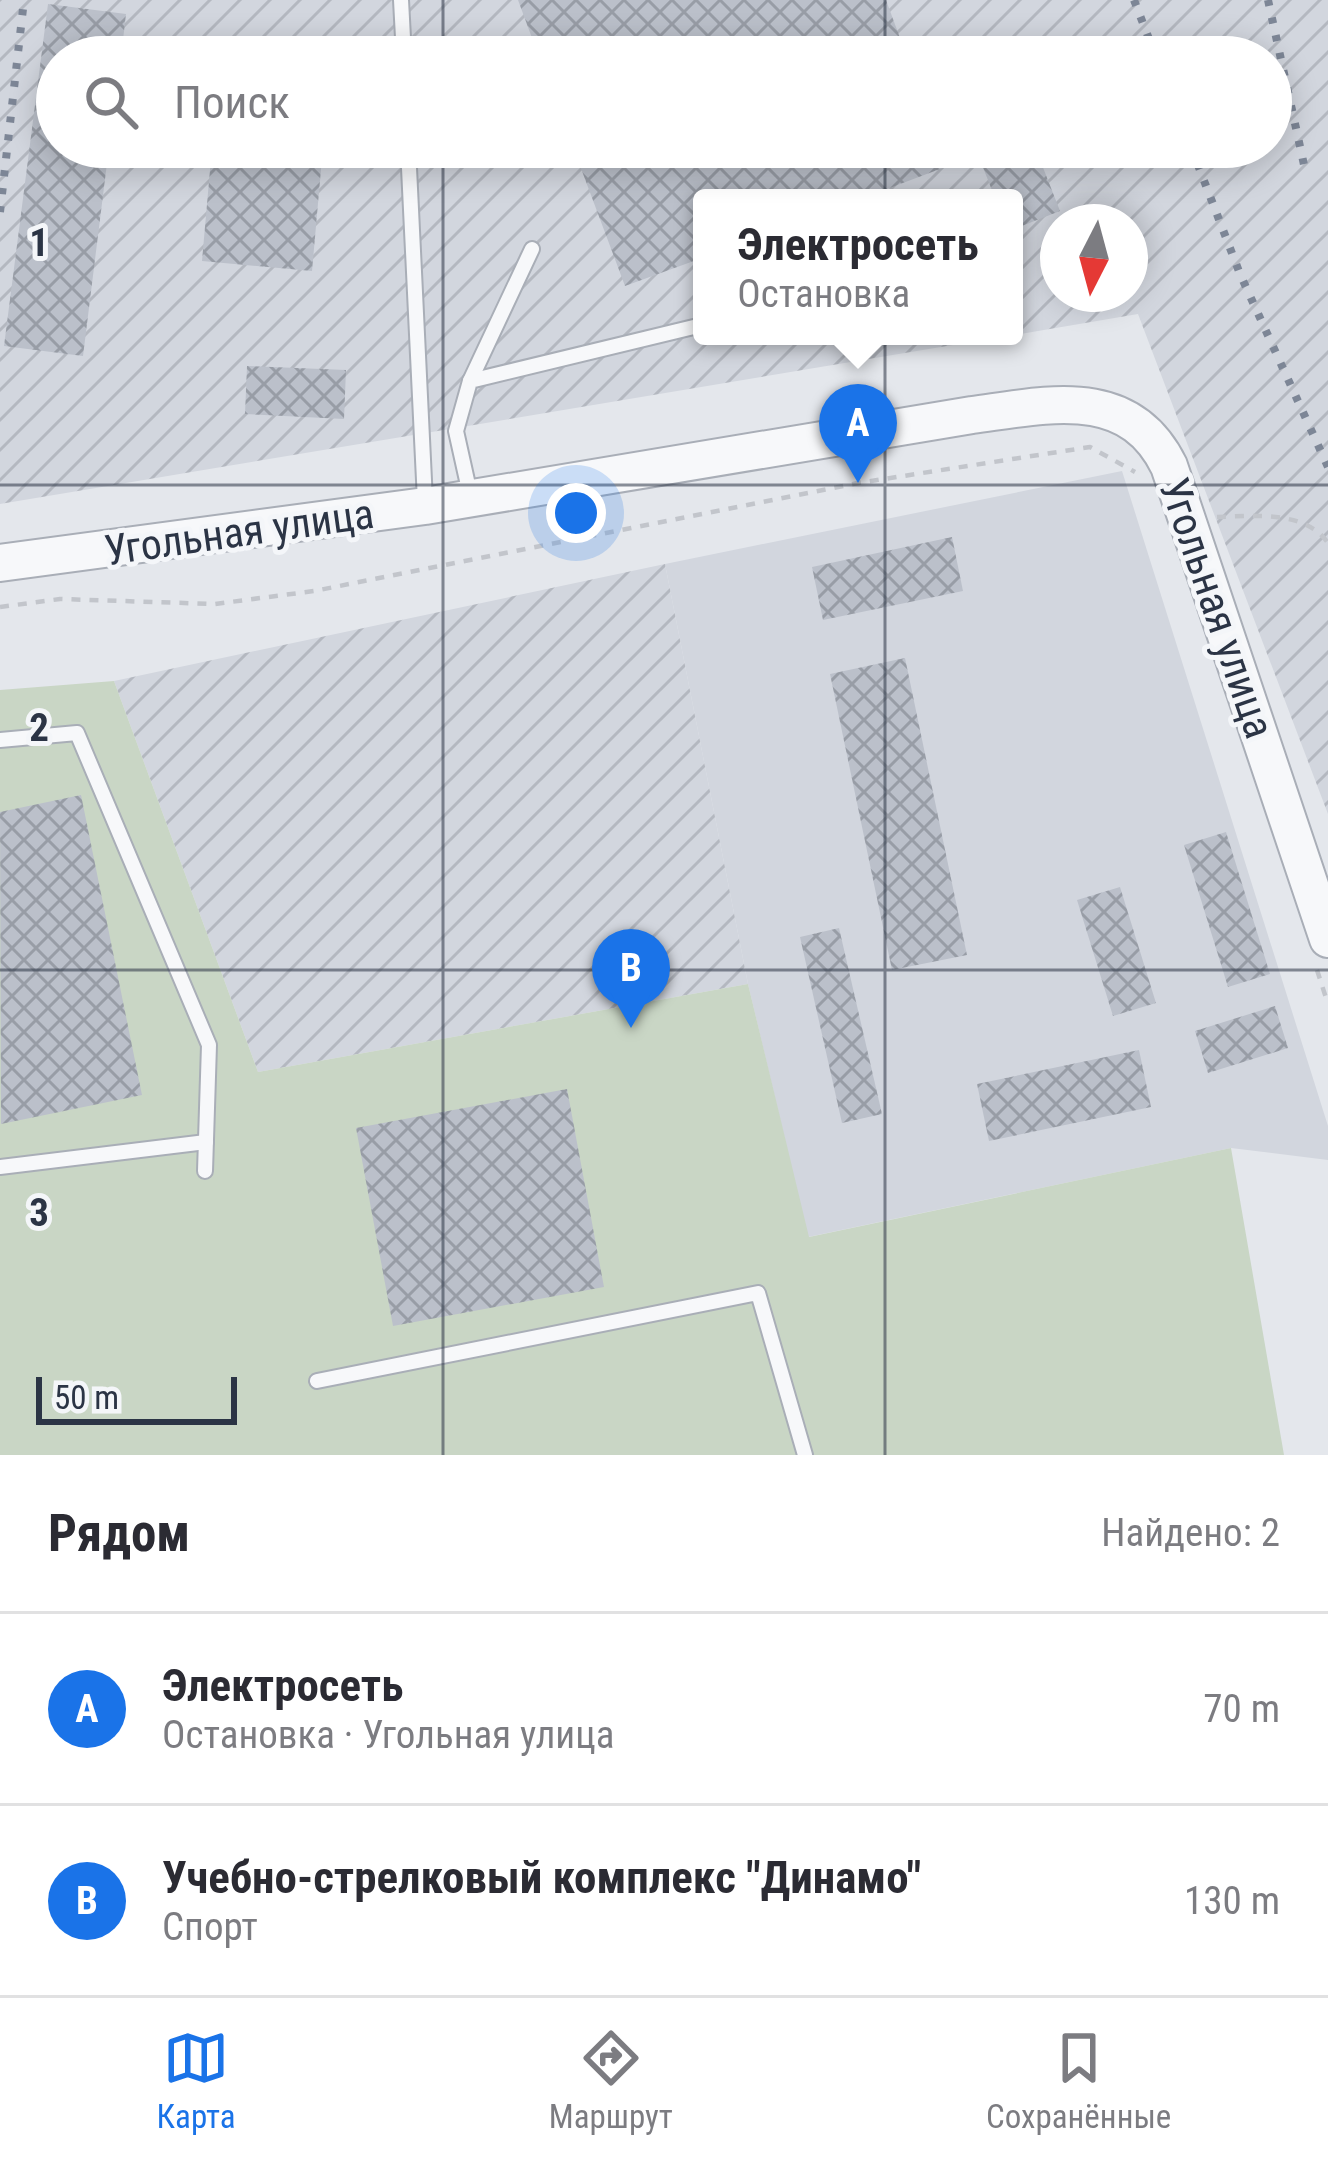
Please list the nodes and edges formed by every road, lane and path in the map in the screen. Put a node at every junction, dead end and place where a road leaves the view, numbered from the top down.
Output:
1 (401, 0) edge
2 (403, 36) edge
3 (409, 168) edge
4 (532, 249) dead end
5 (693, 327) edge
6 (470, 381) junction
7 (1152, 481) dead end
8 (471, 499) junction
9 (425, 506) junction
10 (1191, 523) junction
11 (1328, 543) edge
12 (0, 563) edge
13 (0, 607) edge
14 (0, 740) edge
15 (1328, 939) edge
16 (206, 1142) junction
17 (0, 1167) edge
18 (205, 1171) dead end
19 (317, 1381) dead end
20 (805, 1455) edge

1 - 2 lane
3 - 9 lane
4 - 6 lane
5 - 6 lane
6 - 8 lane
7 - 13 path
8 - 9 street, Угольная улица
8 - 10 street, Угольная улица
9 - 12 street, Угольная улица
10 - 11 path
10 - 15 street, Угольная улица
14 - 16 lane
16 - 17 lane
16 - 18 lane
19 - 20 lane

